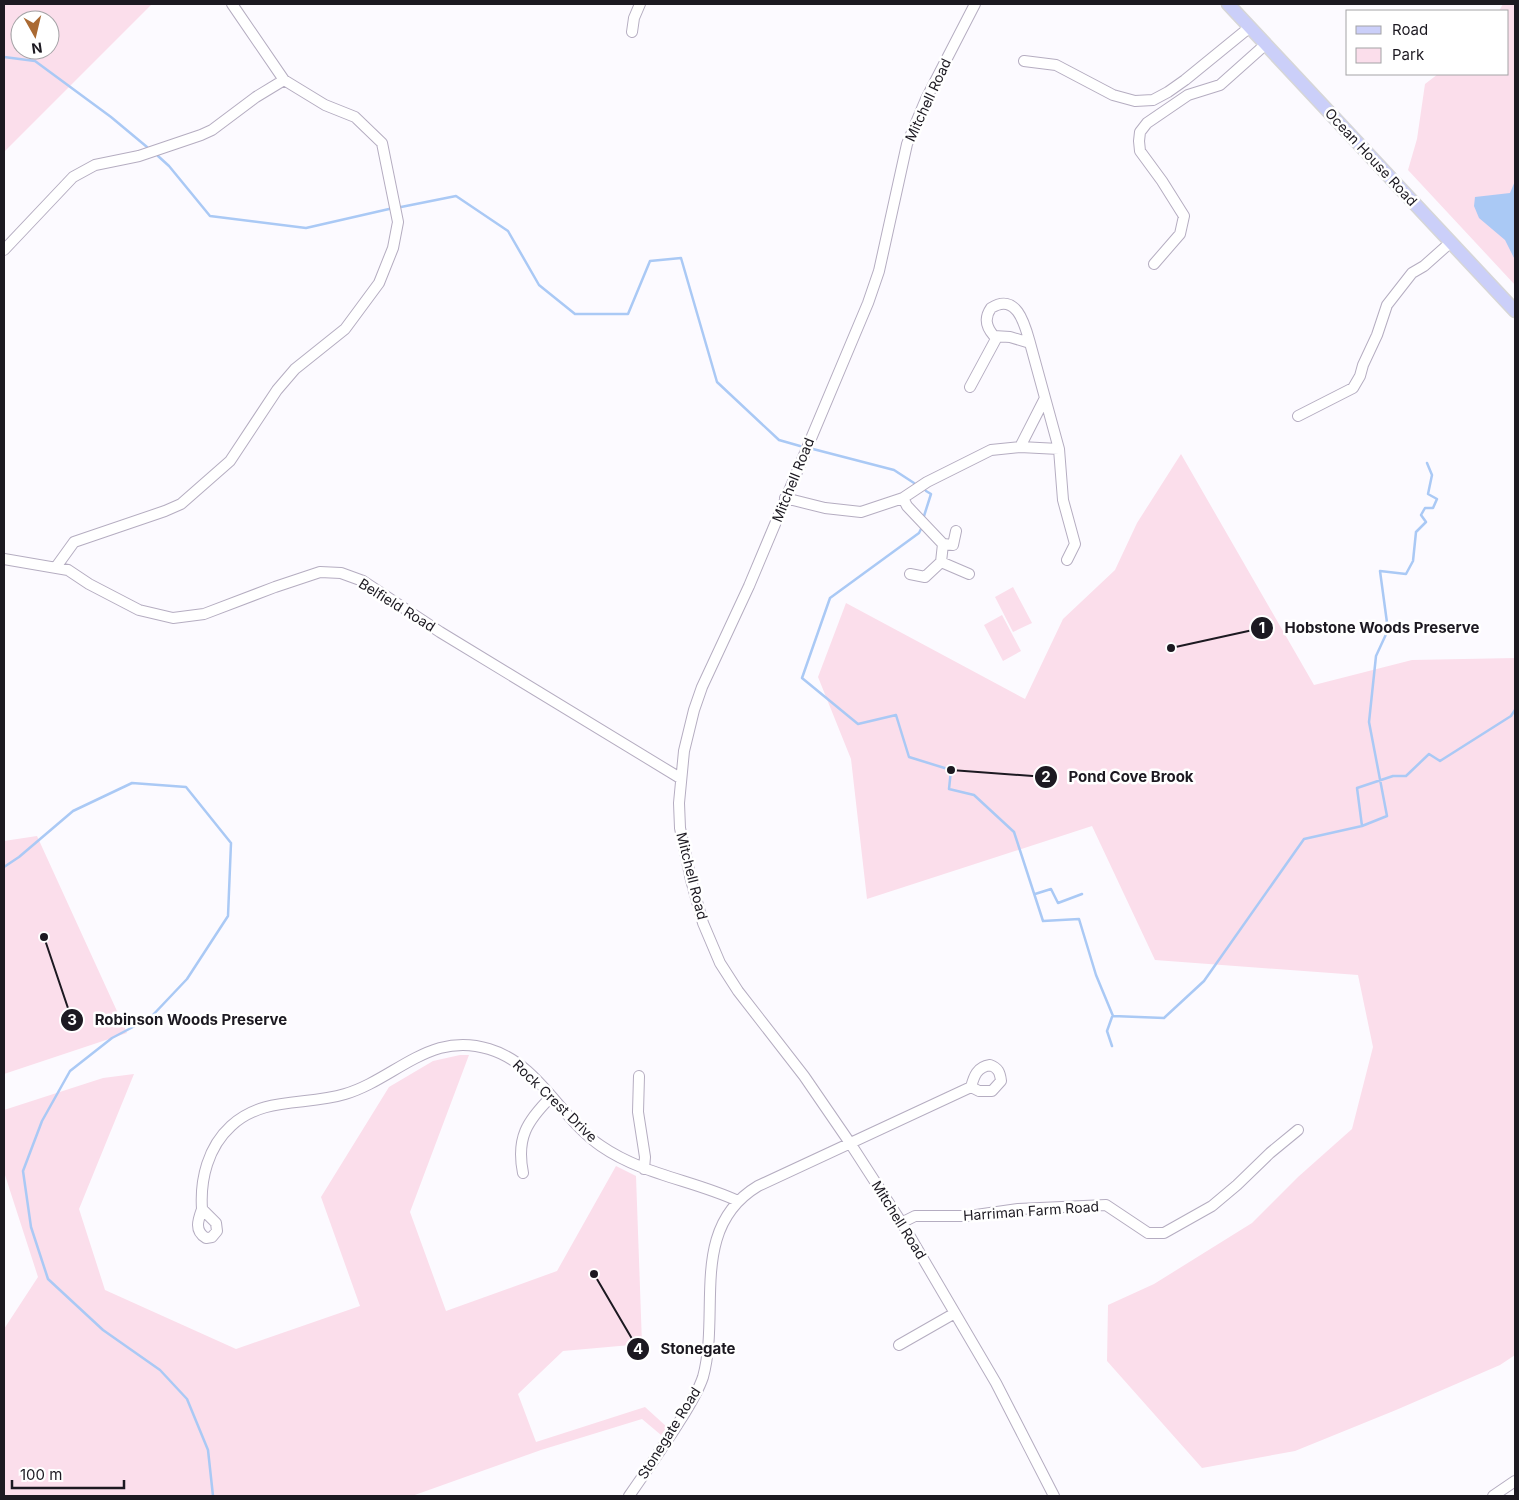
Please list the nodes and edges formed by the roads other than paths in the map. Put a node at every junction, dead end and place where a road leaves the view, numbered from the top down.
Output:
1 (232, 4) edge
2 (640, 4) edge
3 (975, 4) edge
4 (1228, 4) edge
5 (1250, 27) junction
6 (632, 32) dead end
7 (1266, 44) junction
8 (1024, 62) dead end
9 (284, 80) junction
10 (1451, 242) junction
11 (4, 250) edge
12 (1154, 264) dead end
13 (1515, 311) edge
14 (997, 337) junction
15 (1030, 343) junction
16 (970, 387) dead end
17 (1045, 398) junction
18 (1298, 416) dead end
19 (1020, 446) junction
20 (1059, 449) junction
21 (785, 498) junction
22 (903, 498) junction
23 (956, 530) dead end
24 (943, 544) junction
25 (4, 559) edge
26 (1067, 560) dead end
27 (941, 562) junction
28 (56, 567) junction
29 (910, 574) dead end
30 (969, 574) dead end
31 (680, 778) junction
32 (638, 1076) dead end
33 (972, 1087) dead end
34 (552, 1097) junction
35 (1298, 1130) dead end
36 (850, 1143) junction
37 (644, 1169) junction
38 (524, 1173) dead end
39 (738, 1201) junction
40 (202, 1209) dead end
41 (901, 1223) junction
42 (955, 1314) junction
43 (899, 1345) dead end
44 (1515, 1481) edge
45 (629, 1496) edge
46 (1054, 1496) edge
47 (1493, 1496) edge

1 - 9 street
2 - 6 street
3 - 21 street, Mitchell Road
4 - 5 main road, Ocean House Road
5 - 7 main road, Ocean House Road
5 - 8 street
7 - 10 main road, Ocean House Road
7 - 12 street
9 - 11 street
9 - 28 street
10 - 13 main road, Ocean House Road
10 - 18 street
14 - 15 street
14 - 15 street
14 - 16 street
15 - 17 street
17 - 19 street
17 - 20 street
19 - 20 street
19 - 22 street
20 - 26 street
21 - 22 street
21 - 31 street, Mitchell Road
22 - 24 street
23 - 24 street
24 - 27 street
25 - 28 street, Belfield Road
27 - 29 street
27 - 30 street
28 - 31 street, Belfield Road
31 - 36 street, Mitchell Road
32 - 37 street
33 - 36 street, Stonegate Road
34 - 37 street, Rock Crest Drive
34 - 38 street
34 - 40 street, Rock Crest Drive
35 - 41 street, Harriman Farm Road
36 - 39 street, Stonegate Road
36 - 41 street, Mitchell Road
37 - 39 street, Rock Crest Drive
39 - 45 street, Stonegate Road
41 - 42 street, Mitchell Road
42 - 43 street
42 - 46 street, Mitchell Road
44 - 47 street

